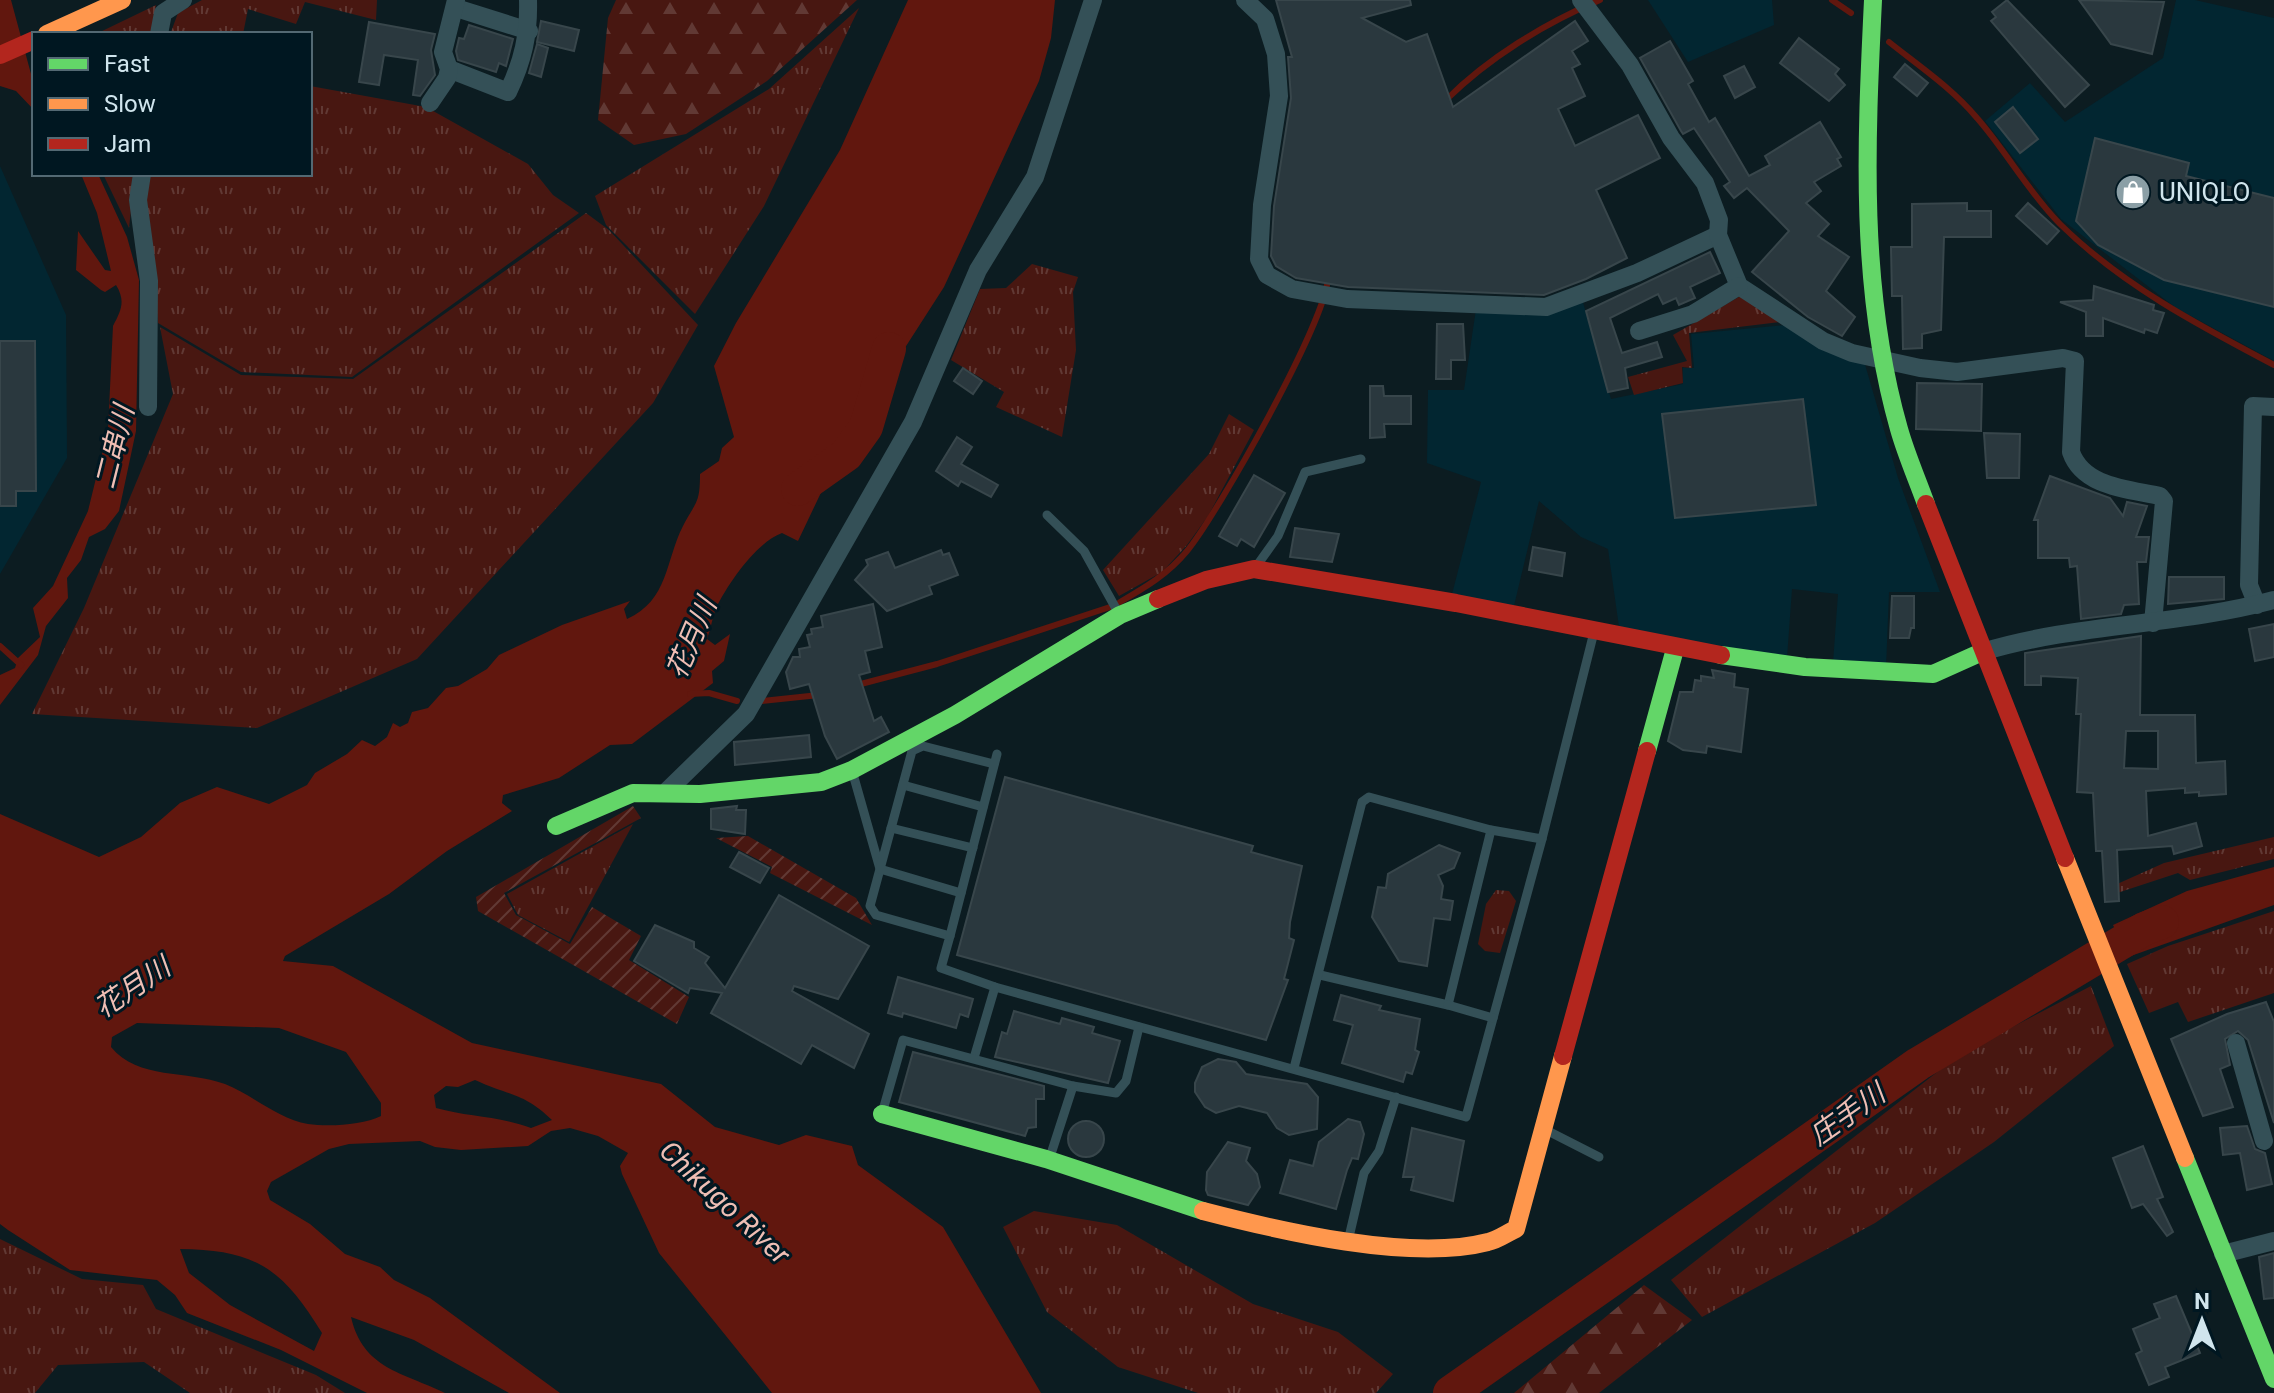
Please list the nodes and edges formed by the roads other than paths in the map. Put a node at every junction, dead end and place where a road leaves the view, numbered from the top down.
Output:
1 (183, 0) edge
2 (528, 0) edge
3 (1093, 0) edge
4 (1245, 0) edge
5 (1873, 0) edge
6 (121, 1) edge
7 (456, 4) edge
8 (1584, 4) edge
9 (529, 31) junction
10 (51, 32) edge
11 (159, 32) edge
12 (32, 41) edge
13 (0, 55) edge
14 (449, 69) junction
15 (430, 103) dead end
16 (142, 176) edge
17 (1718, 235) junction
18 (1739, 286) junction
19 (1639, 331) dead end
20 (1882, 358) junction
21 (148, 407) dead end
22 (2274, 407) edge
23 (1361, 459) dead end
24 (1047, 515) dead end
25 (1254, 569) junction
26 (2265, 602) edge
27 (1117, 609) junction
28 (2153, 623) junction
29 (1594, 632) junction
30 (1675, 649) junction
31 (1982, 652) junction
32 (852, 770) junction
33 (903, 785) junction
34 (667, 791) junction
35 (983, 807) junction
36 (556, 826) dead end
37 (891, 828) junction
38 (1491, 830) junction
39 (1542, 839) junction
40 (973, 848) junction
41 (880, 869) junction
42 (961, 893) junction
43 (950, 936) junction
44 (1320, 975) junction
45 (995, 987) junction
46 (1448, 1005) junction
47 (1493, 1018) junction
48 (1139, 1027) junction
49 (2236, 1043) dead end
50 (974, 1058) junction
51 (1294, 1068) junction
52 (1073, 1086) junction
53 (1396, 1097) junction
54 (882, 1114) joint
55 (2267, 1119) edge
56 (1543, 1128) junction
57 (2264, 1141) dead end
58 (1599, 1157) dead end
59 (1049, 1160) junction
60 (1348, 1240) junction
61 (2274, 1241) edge
62 (2223, 1254) junction
63 (2274, 1379) edge

1 - 11 street
2 - 9 street
3 - 34 street
4 - 17 street
5 - 20 main road
6 - 10 main road
7 - 9 street
7 - 14 street
8 - 17 street
9 - 14 street
12 - 13 main road
14 - 15 street
16 - 21 street
17 - 18 street
18 - 19 street
18 - 20 street
20 - 28 street
20 - 31 main road
22 - 26 street
23 - 25 lane
24 - 27 lane
25 - 27 main road
25 - 29 main road
26 - 28 street
27 - 32 main road
28 - 31 street
29 - 30 main road
29 - 39 lane
30 - 31 main road
30 - 56 main road
31 - 62 main road
32 - 34 main road
32 - 41 lane
33 - 35 lane
33 - 35 lane
33 - 37 lane
34 - 36 main road
35 - 40 lane
37 - 40 lane
37 - 41 lane
38 - 39 lane
38 - 44 lane
38 - 46 lane
39 - 47 lane
40 - 42 lane
41 - 42 lane
41 - 43 lane
42 - 43 lane
43 - 45 lane
44 - 46 lane
44 - 51 lane
45 - 48 lane
45 - 50 lane
46 - 47 lane
47 - 53 lane
48 - 51 lane
48 - 52 lane
49 - 55 street
50 - 52 lane
50 - 54 lane
51 - 53 lane
52 - 59 lane
53 - 60 lane
54 - 59 main road
55 - 57 street
56 - 58 lane
56 - 60 main road
59 - 60 main road
61 - 62 street
62 - 63 main road

